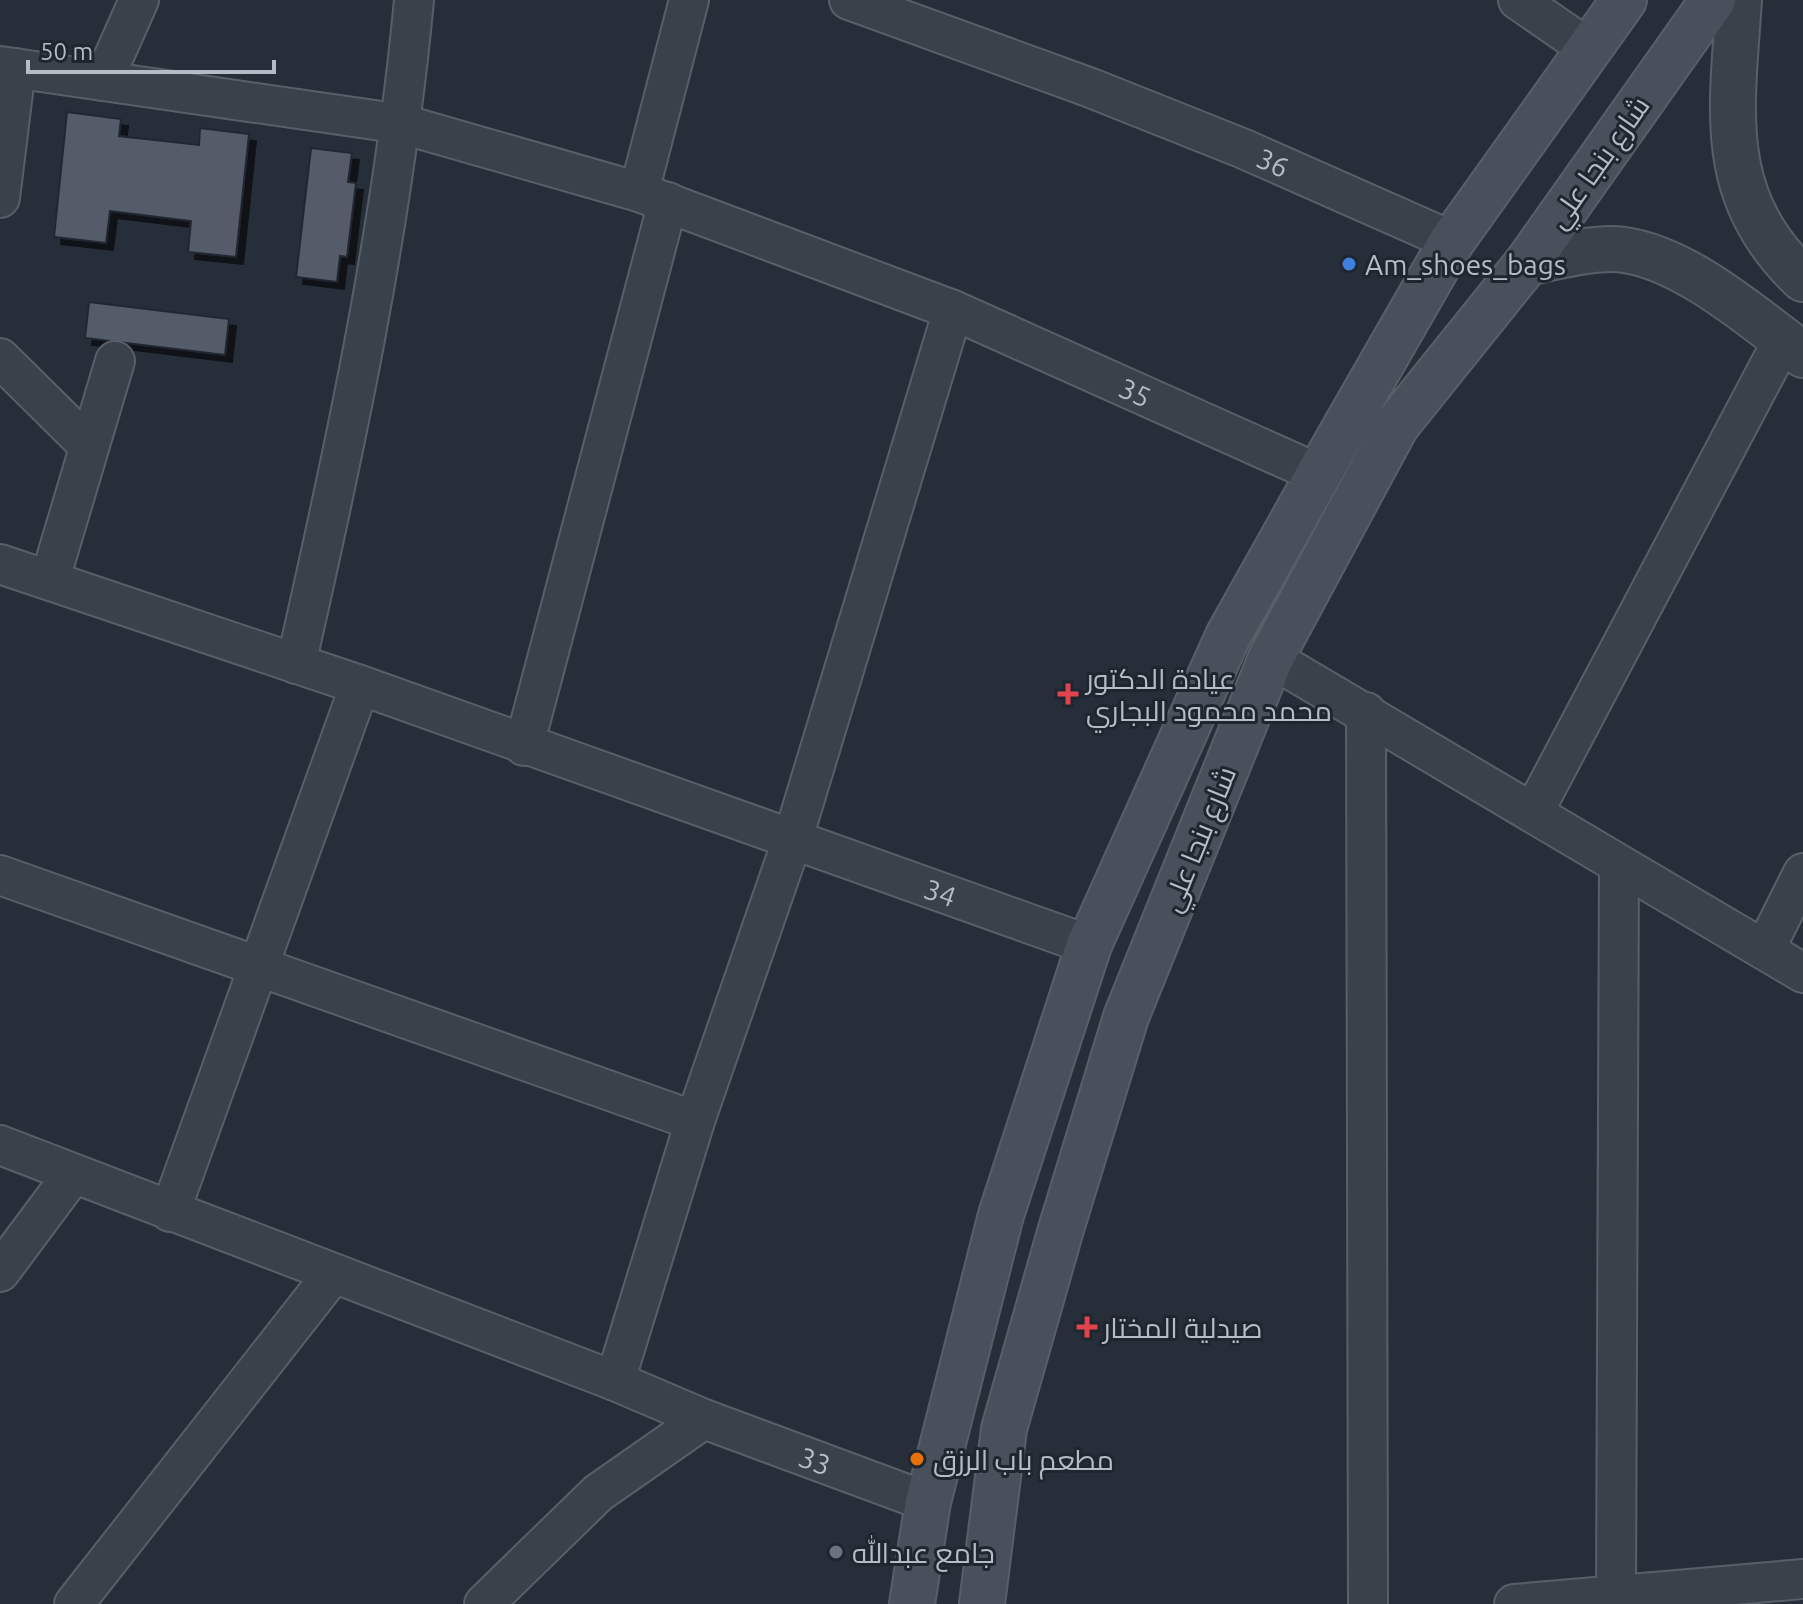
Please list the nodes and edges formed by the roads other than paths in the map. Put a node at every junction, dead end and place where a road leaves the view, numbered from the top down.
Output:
1 (139, 0) edge
2 (414, 0) edge
3 (689, 0) edge
4 (849, 0) edge
5 (1518, 0) edge
6 (1624, 0) edge
7 (1713, 0) edge
8 (1739, 0) edge
9 (1589, 49) junction
10 (8, 67) edge
11 (103, 81) junction
12 (402, 124) junction
13 (654, 197) junction
14 (0, 198) edge
15 (1452, 241) junction
16 (1527, 263) junction
17 (1791, 268) edge
18 (1741, 309) junction
19 (953, 310) junction
20 (1793, 347) edge
21 (0, 358) edge
22 (115, 361) dead end
23 (89, 446) junction
24 (1319, 474) junction
25 (0, 564) edge
26 (50, 579) junction
27 (1271, 658) junction
28 (296, 664) junction
29 (360, 685) junction
30 (1366, 712) junction
31 (524, 746) junction
32 (1533, 813) junction
33 (793, 838) junction
34 (1619, 865) junction
35 (1803, 873) edge
36 (0, 875) edge
37 (1089, 945) junction
38 (1765, 949) junction
39 (258, 969) junction
40 (1803, 973) edge
41 (695, 1121) junction
42 (0, 1145) edge
43 (73, 1174) junction
44 (170, 1212) junction
45 (0, 1272) edge
46 (332, 1275) junction
47 (615, 1381) junction
48 (704, 1419) junction
49 (928, 1502) junction
50 (1803, 1579) edge
51 (1616, 1595) junction
52 (74, 1604) edge
53 (484, 1604) edge
54 (912, 1604) edge
55 (982, 1604) edge
56 (1368, 1604) edge
57 (1514, 1604) edge

1 - 11 street
2 - 12 street
3 - 13 street
4 - 15 street, 36
5 - 9 street
6 - 9 main road, شارع بنجا علي
7 - 16 main road, شارع بنجا علي
8 - 17 street
9 - 15 main road, شارع بنجا علي
10 - 11 street, 35
10 - 14 street
11 - 12 street, 35
12 - 13 street, 35
12 - 28 street
13 - 19 street, 35
13 - 31 street
15 - 24 main road, شارع بنجا علي
16 - 18 street
16 - 27 main road, شارع بنجا علي
17 - 18 street
18 - 20 street
19 - 24 street, 35
19 - 33 street
20 - 32 street
21 - 23 street
22 - 23 street
23 - 26 street
24 - 37 main road, شارع بنجا علي
25 - 26 street, 34
26 - 28 street, 34
27 - 30 street
27 - 55 main road, شارع بنجا علي
28 - 29 street, 34
29 - 31 street, 34
29 - 39 street
30 - 32 street
30 - 56 street
31 - 33 street, 34
32 - 34 street
33 - 37 street, 34
33 - 41 street
34 - 38 street
34 - 51 street
35 - 38 street
36 - 39 street
37 - 49 main road, شارع بنجا علي
38 - 40 street
39 - 41 street
39 - 44 street
41 - 47 street
42 - 43 street, 33
43 - 44 street, 33
43 - 45 street
44 - 46 street, 33
46 - 47 street, 33
46 - 52 street
47 - 48 street, 33
48 - 49 street, 33
48 - 53 street
49 - 54 main road, شارع بنجا علي
50 - 51 street
51 - 57 street

